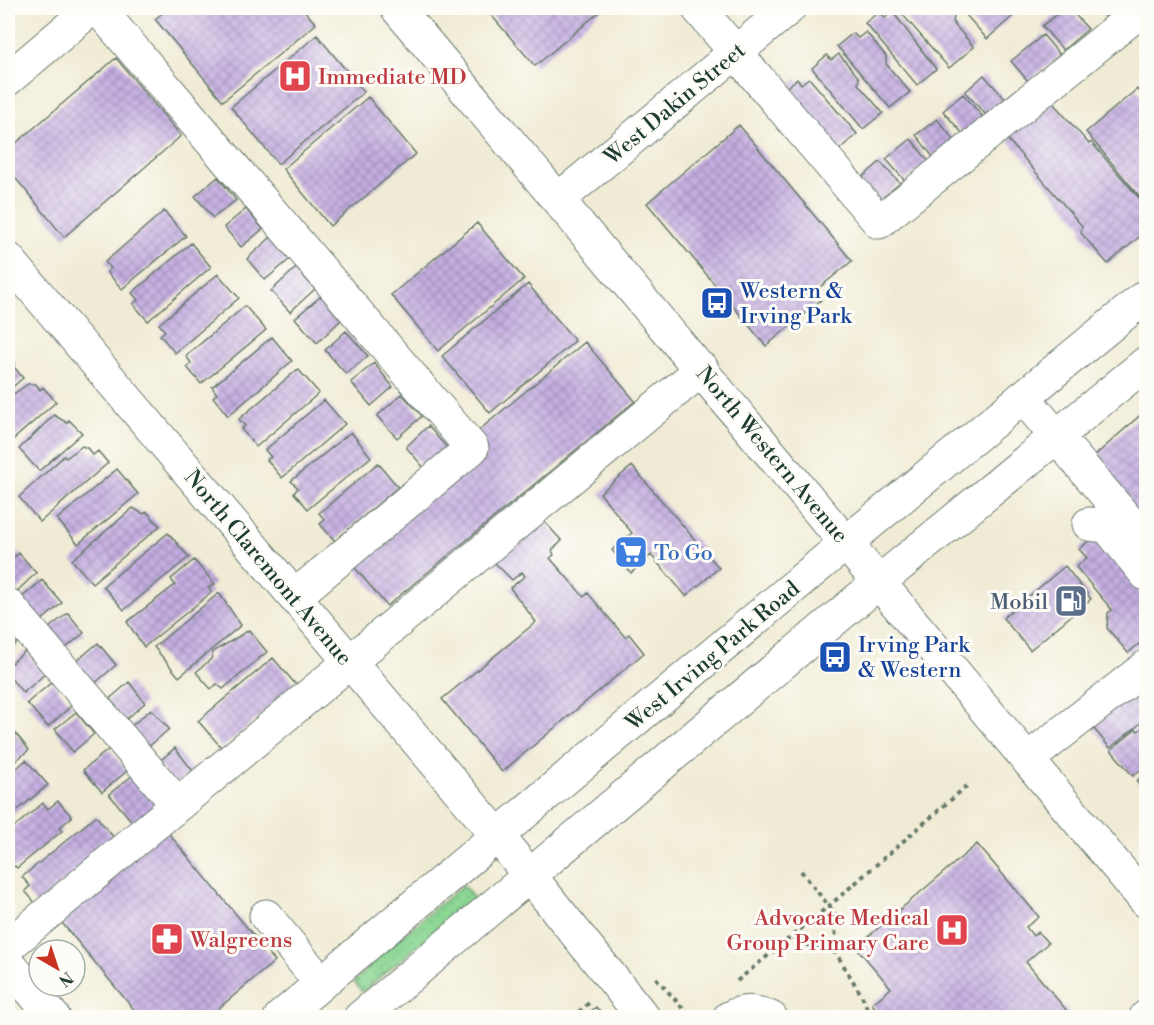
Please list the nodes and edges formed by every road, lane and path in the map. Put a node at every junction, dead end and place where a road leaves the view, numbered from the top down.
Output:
1 (92, 8) edge
2 (98, 8) edge
3 (398, 8) edge
4 (698, 8) edge
5 (789, 8) edge
6 (1144, 8) edge
7 (736, 52) junction
8 (8, 79) edge
9 (559, 199) junction
10 (8, 259) edge
11 (1146, 296) edge
12 (1146, 363) edge
13 (702, 369) junction
14 (1023, 397) junction
15 (1056, 436) junction
16 (1089, 524) dead end
17 (847, 542) junction
18 (1146, 542) edge
19 (1146, 574) edge
20 (879, 582) junction
21 (294, 597) junction
22 (8, 605) edge
23 (349, 661) junction
24 (1146, 667) edge
25 (1028, 759) junction
26 (969, 784) dead end
27 (177, 804) junction
28 (497, 835) junction
29 (801, 871) dead end
30 (530, 874) junction
31 (1146, 901) edge
32 (830, 905) junction
33 (266, 916) dead end
34 (792, 936) junction
35 (8, 945) edge
36 (836, 953) junction
37 (8, 963) edge
38 (648, 969) dead end
39 (321, 983) junction
40 (597, 996) dead end
41 (720, 1005) edge
42 (54, 1017) edge
43 (280, 1017) edge
44 (360, 1017) edge
45 (572, 1017) edge
46 (644, 1017) edge
47 (771, 1017) edge
48 (871, 1017) edge

1 - 8 main road
2 - 21 main road
3 - 9 main road, North Western Avenue
4 - 7 main road
5 - 7 main road, West Dakin Street
6 - 7 main road
7 - 9 main road, West Dakin Street
9 - 13 main road, North Western Avenue
10 - 21 main road, North Claremont Avenue
11 - 14 main road, West Irving Park Road
12 - 15 main road
13 - 17 main road, North Western Avenue
13 - 23 main road
14 - 15 main road
14 - 17 main road, West Irving Park Road
15 - 18 main road
15 - 20 main road
16 - 19 main road
17 - 20 main road, North Western Avenue
17 - 28 main road, West Irving Park Road
20 - 25 main road, North Western Avenue
20 - 30 main road
21 - 23 main road, North Claremont Avenue
22 - 27 main road
23 - 27 main road
23 - 28 main road, North Claremont Avenue
24 - 25 main road
25 - 31 main road, North Western Avenue
26 - 32 path
27 - 35 main road
28 - 30 main road, North Claremont Avenue
28 - 39 main road, West Irving Park Road
29 - 32 path
30 - 44 main road
30 - 46 main road, North Claremont Avenue
32 - 34 path
32 - 36 path
33 - 39 main road
34 - 36 path
34 - 41 path
36 - 48 path
37 - 42 main road
38 - 41 path
39 - 43 main road, West Irving Park Road
40 - 45 path
41 - 47 main road

